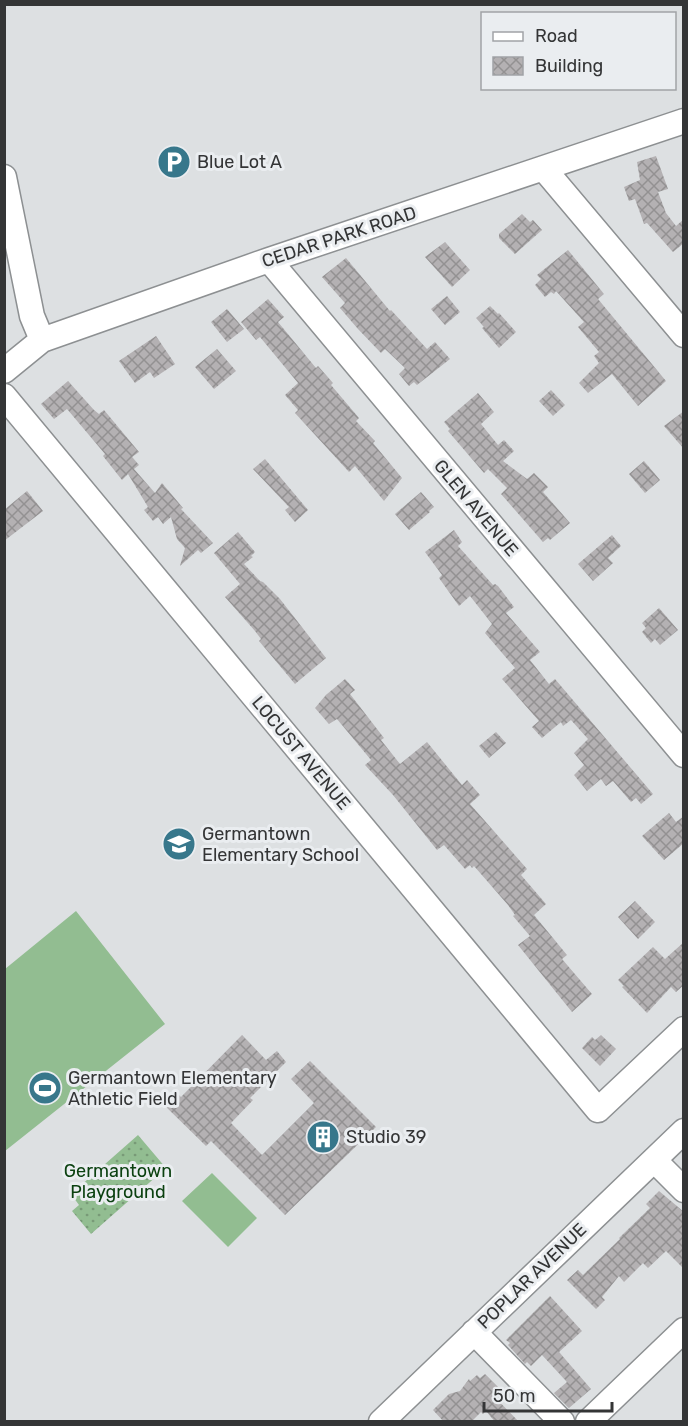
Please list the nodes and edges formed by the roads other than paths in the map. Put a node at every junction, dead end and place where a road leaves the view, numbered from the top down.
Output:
1 (684, 121) edge
2 (544, 169) junction
3 (4, 177) edge
4 (269, 260) junction
5 (684, 335) edge
6 (42, 340) junction
7 (4, 371) edge
8 (4, 396) edge
9 (684, 756) edge
10 (684, 1029) edge
11 (684, 1131) edge
12 (654, 1160) junction
13 (684, 1190) edge
14 (684, 1330) edge
15 (474, 1332) junction
16 (381, 1422) edge
17 (562, 1422) edge
18 (588, 1422) edge

1 - 2 street, CEDAR PARK ROAD
2 - 4 street, CEDAR PARK ROAD
2 - 5 street
3 - 6 street
4 - 6 street, CEDAR PARK ROAD
4 - 9 street, GLEN AVENUE
6 - 7 street, CEDAR PARK ROAD
8 - 10 street, LOCUST AVENUE
11 - 12 street, POPLAR AVENUE
12 - 13 street
12 - 15 street, POPLAR AVENUE
14 - 18 street
15 - 16 street, POPLAR AVENUE
15 - 17 street

